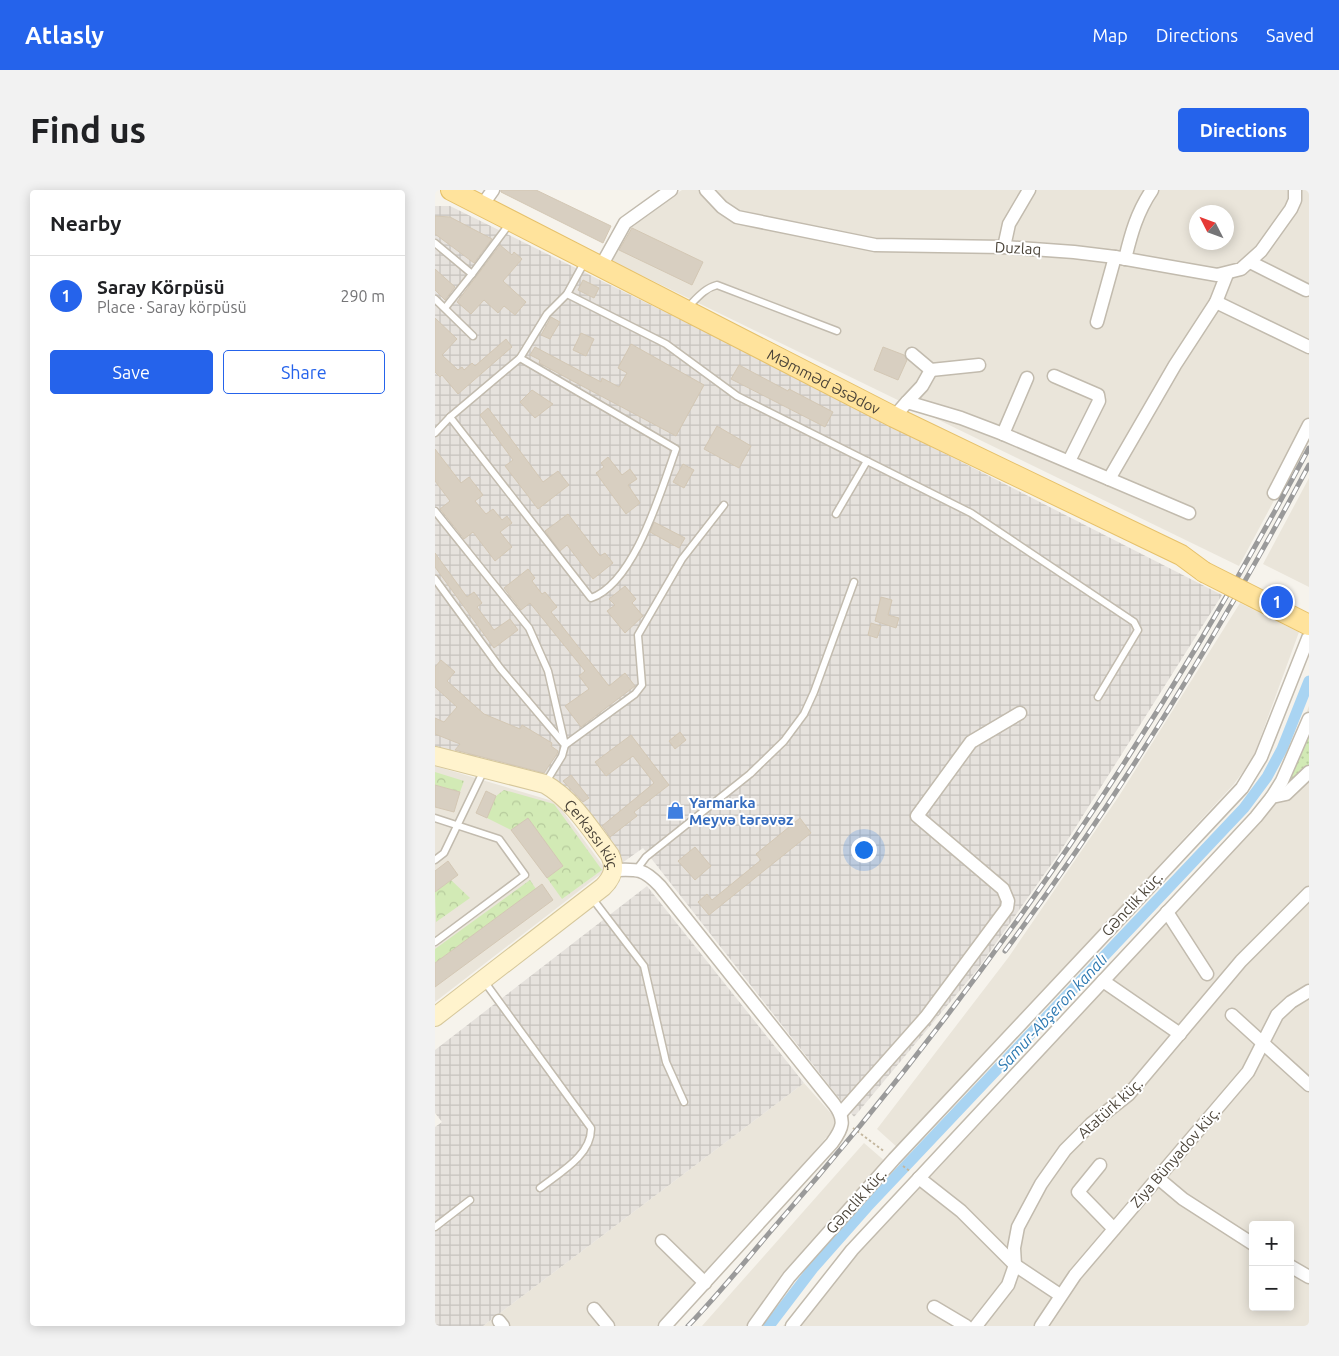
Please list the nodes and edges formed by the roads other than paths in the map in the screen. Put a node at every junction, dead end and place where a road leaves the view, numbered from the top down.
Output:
1 (451, 190) edge
2 (493, 190) edge
3 (671, 190) edge
4 (707, 190) edge
5 (1029, 190) edge
6 (1152, 190) edge
7 (1297, 190) edge
8 (435, 195) edge
9 (475, 204) junction
10 (511, 222) junction
11 (435, 243) edge
12 (1004, 247) junction
13 (1121, 258) junction
14 (1249, 262) junction
15 (592, 264) junction
16 (472, 274) junction
17 (1227, 274) junction
18 (1306, 290) dead end
19 (567, 294) junction
20 (435, 299) edge
21 (1215, 302) junction
22 (445, 308) junction
23 (685, 310) junction
24 (1097, 322) dead end
25 (837, 331) dead end
26 (473, 336) dead end
27 (1309, 347) edge
28 (912, 354) dead end
29 (520, 358) junction
30 (979, 365) dead end
31 (931, 370) junction
32 (1053, 376) dead end
33 (1027, 378) dead end
34 (900, 409) junction
35 (449, 417) junction
36 (1309, 425) edge
37 (435, 433) edge
38 (1003, 434) junction
39 (867, 461) junction
40 (1069, 461) junction
41 (1109, 479) junction
42 (1274, 493) dead end
43 (724, 504) dead end
44 (435, 511) edge
45 (1189, 512) dead end
46 (836, 514) dead end
47 (1206, 567) junction
48 (435, 579) edge
49 (854, 582) dead end
50 (1309, 613) edge
51 (1309, 625) edge
52 (1309, 636) edge
53 (1098, 697) dead end
54 (1020, 713) dead end
55 (1309, 719) edge
56 (565, 745) junction
57 (435, 756) edge
58 (484, 770) junction
59 (1309, 772) edge
60 (545, 784) junction
61 (1272, 797) junction
62 (435, 818) edge
63 (459, 826) junction
64 (435, 860) edge
65 (637, 869) junction
66 (614, 870) junction
67 (1309, 893) edge
68 (592, 896) junction
69 (1167, 912) junction
70 (435, 942) edge
71 (1207, 974) dead end
72 (483, 980) junction
73 (1103, 981) junction
74 (1309, 991) edge
75 (1232, 1015) dead end
76 (435, 1017) edge
77 (1180, 1034) junction
78 (1264, 1044) junction
79 (1309, 1085) edge
80 (684, 1102) dead end
81 (842, 1117) junction
82 (1100, 1164) dead end
83 (919, 1178) junction
84 (1158, 1178) junction
85 (540, 1188) dead end
86 (470, 1200) dead end
87 (435, 1227) edge
88 (1114, 1229) junction
89 (662, 1241) dead end
90 (1249, 1241) edge
91 (1015, 1265) junction
92 (1294, 1268) edge
93 (1309, 1277) edge
94 (705, 1283) junction
95 (1061, 1295) junction
96 (935, 1306) dead end
97 (594, 1309) dead end
98 (608, 1326) edge
99 (665, 1326) edge
100 (754, 1326) edge
101 (792, 1326) edge
102 (966, 1326) edge
103 (977, 1326) edge
104 (1041, 1326) edge

1 - 9 main road, Məmməd Əsədov
2 - 9 street
3 - 15 street
4 - 12 street, Duzlaq
5 - 12 street
6 - 13 street
7 - 14 street, Duzlaq
8 - 9 main road, Məmməd Əsədov
9 - 10 main road, Məmməd Əsədov
10 - 15 main road, Məmməd Əsədov
10 - 16 lane
11 - 16 lane
12 - 13 street, Duzlaq
13 - 17 street, Duzlaq
13 - 24 street
14 - 17 street, Duzlaq
14 - 18 street
15 - 19 lane
15 - 23 main road, Məmməd Əsədov
16 - 22 lane
17 - 21 street
19 - 29 lane
19 - 39 lane
20 - 22 lane
21 - 27 street
21 - 41 street
22 - 26 lane
23 - 25 lane
23 - 34 main road, Məmməd Əsədov
28 - 31 street
29 - 35 lane
29 - 35 lane
30 - 31 street
31 - 34 street
32 - 40 street
33 - 38 street
34 - 38 street
34 - 47 main road, Məmməd Əsədov
35 - 37 lane
36 - 42 street
38 - 40 street
39 - 46 lane
39 - 53 lane
40 - 41 street
41 - 45 street
43 - 56 lane
44 - 56 lane
47 - 50 main road
47 - 51 main road, bridge
48 - 56 lane
49 - 65 lane
52 - 100 street, Gənclik küç.
54 - 81 street
55 - 61 street
56 - 60 lane
57 - 58 street, Çerkassı küç.
58 - 60 street, Çerkassı küç.
58 - 63 lane
59 - 61 street, Gənclik küç.
60 - 66 street, Çerkassı küç.
61 - 69 street, Gənclik küç.
62 - 63 lane
63 - 64 lane
63 - 70 lane
65 - 66 street
65 - 81 street
66 - 68 street, Çerkassı küç.
67 - 77 street, Atatürk küç.
68 - 72 street, Çerkassı küç.
68 - 80 lane
69 - 71 street
69 - 73 street, Gənclik küç.
72 - 76 street, Çerkassı küç.
72 - 85 lane
73 - 77 street
73 - 83 street, Gənclik küç.
74 - 78 street, Ziya Bünyadov küç.
75 - 78 street
77 - 91 street, Atatürk küç.
78 - 79 street
78 - 84 street, Ziya Bünyadov küç.
81 - 94 street
82 - 88 street
83 - 91 street
83 - 101 street, Gənclik küç.
84 - 88 street, Ziya Bünyadov küç.
84 - 90 street
86 - 87 lane
88 - 95 street, Ziya Bünyadov küç.
89 - 94 street
91 - 95 street
91 - 103 street, Atatürk küç.
92 - 93 street
94 - 99 street
95 - 104 street, Ziya Bünyadov küç.
96 - 102 street
97 - 98 street

